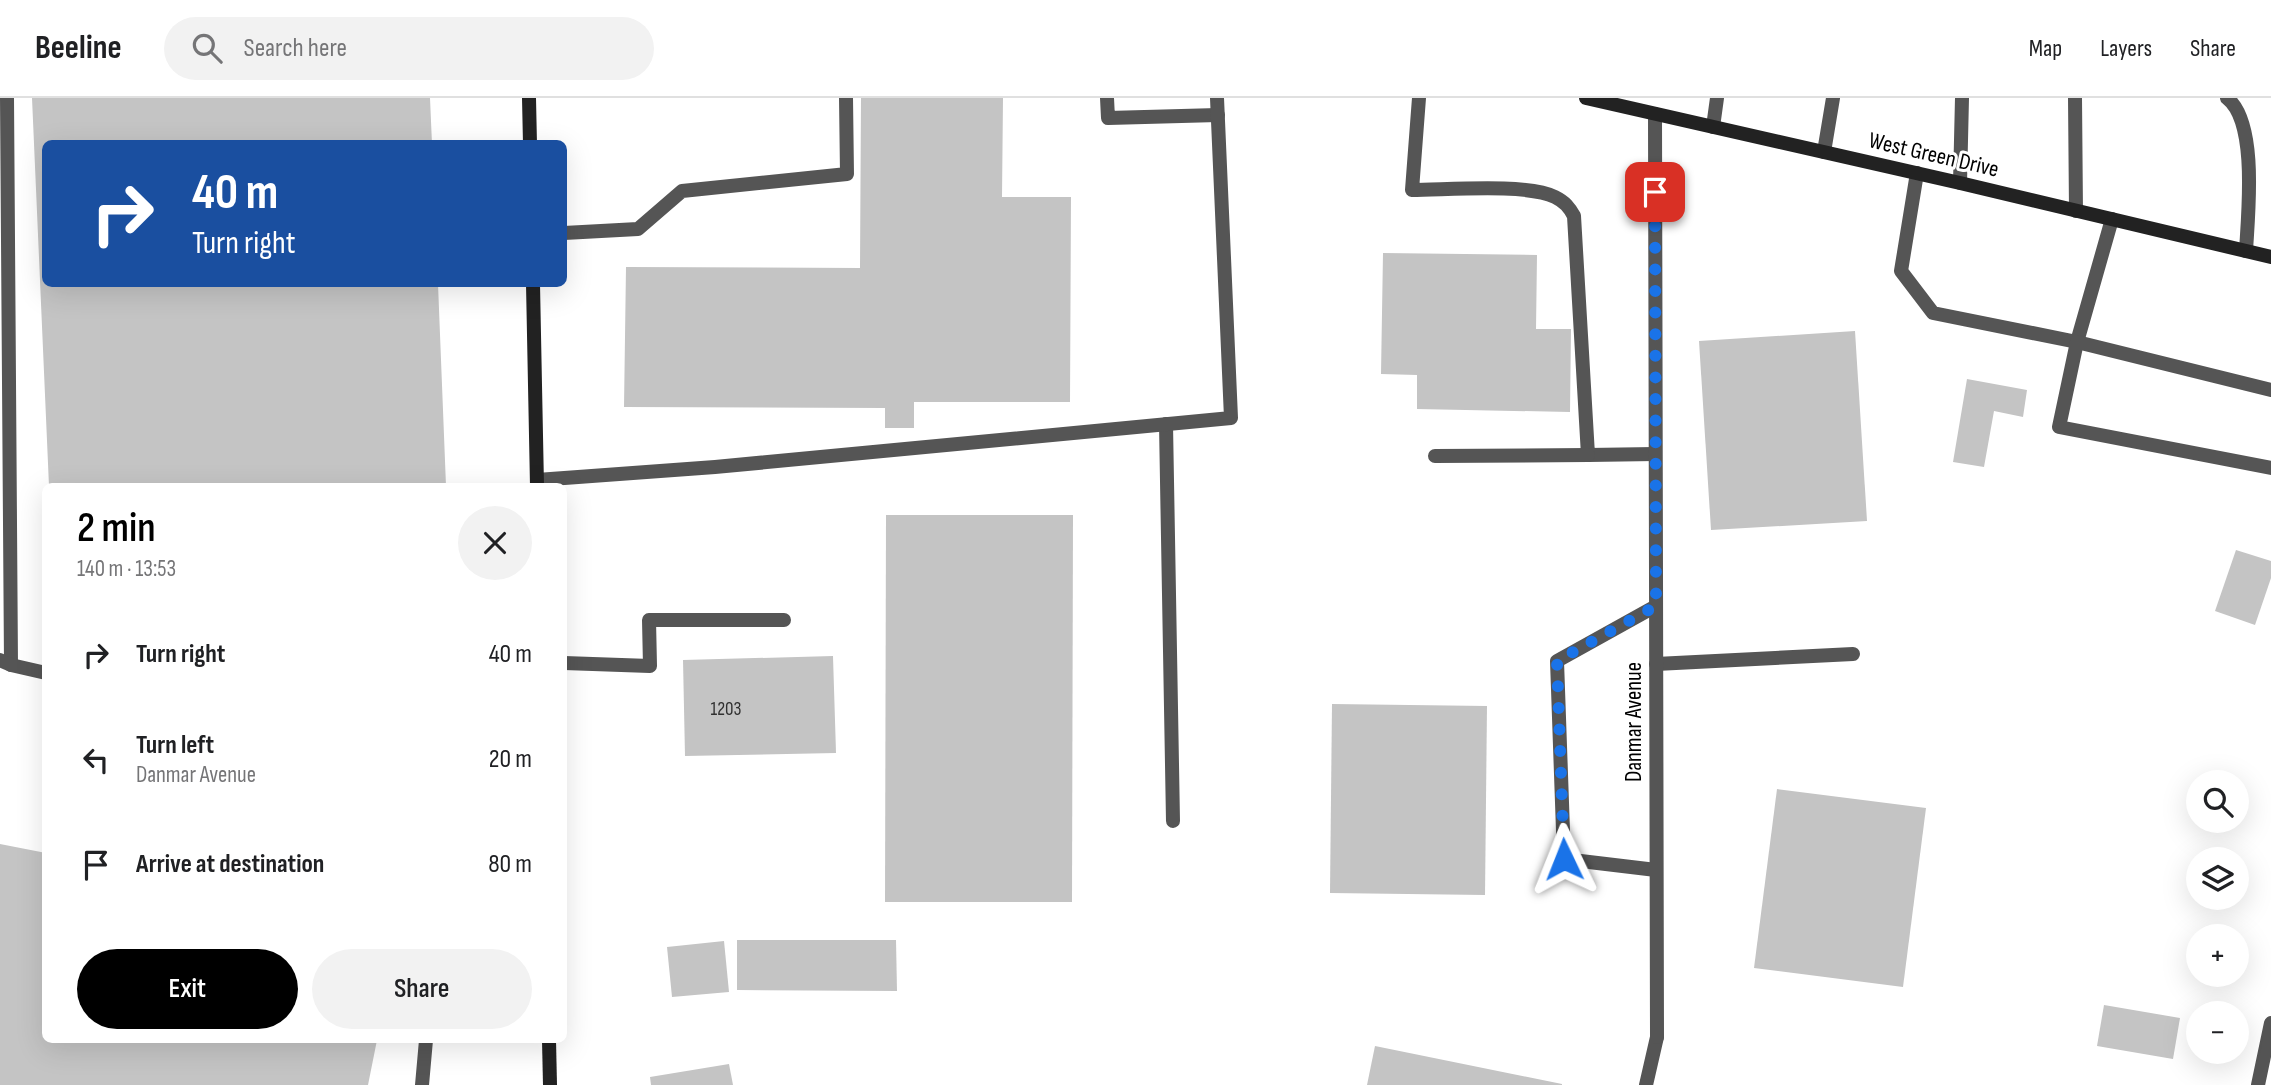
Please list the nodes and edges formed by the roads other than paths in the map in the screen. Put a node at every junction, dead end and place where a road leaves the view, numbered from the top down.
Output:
1 (7, 98) edge
2 (529, 98) edge
3 (846, 98) edge
4 (1107, 98) edge
5 (1217, 98) edge
6 (1419, 98) edge
7 (1586, 98) edge
8 (1717, 98) edge
9 (1833, 98) edge
10 (1962, 98) edge
11 (2075, 98) edge
12 (2227, 98) edge
13 (1655, 114) junction
14 (1218, 115) junction
15 (1713, 127) junction
16 (530, 140) edge
17 (1824, 152) junction
18 (1917, 173) junction
19 (1960, 183) junction
20 (2076, 211) junction
21 (2112, 219) junction
22 (567, 233) edge
23 (2246, 251) junction
24 (2271, 257) edge
25 (533, 287) edge
26 (2077, 342) junction
27 (2271, 390) edge
28 (1166, 424) junction
29 (1655, 454) junction
30 (1588, 455) junction
31 (1434, 456) dead end
32 (2271, 468) edge
33 (537, 483) edge
34 (1656, 606) junction
35 (784, 621) dead end
36 (1853, 654) dead end
37 (5, 663) edge
38 (567, 663) edge
39 (1656, 664) junction
40 (42, 672) edge
41 (1173, 821) dead end
42 (1656, 870) junction
43 (2271, 1023) edge
44 (426, 1043) edge
45 (549, 1043) edge
46 (422, 1085) edge
47 (550, 1085) edge
48 (1646, 1085) edge
49 (2259, 1085) edge

1 - 37 street
2 - 16 main road
3 - 22 street
4 - 14 street
5 - 14 street
6 - 30 street
7 - 13 main road, West Green Drive
8 - 15 street
9 - 17 street
10 - 19 street
11 - 20 street
12 - 23 street
13 - 15 main road, West Green Drive
13 - 29 street, Danmar Avenue
14 - 28 street
15 - 17 main road, West Green Drive
17 - 18 main road, West Green Drive
18 - 19 main road, West Green Drive
18 - 26 street
19 - 20 main road, West Green Drive
20 - 21 main road, West Green Drive
21 - 23 main road, West Green Drive
21 - 26 street
23 - 24 main road, West Green Drive
25 - 33 main road
26 - 27 street
26 - 32 street
28 - 33 street
28 - 41 street
29 - 30 street
29 - 34 street, Danmar Avenue
30 - 31 street
34 - 39 street, Danmar Avenue
34 - 42 street
35 - 38 street
36 - 39 street
37 - 40 street
39 - 42 street, Danmar Avenue
42 - 48 street, Danmar Avenue
43 - 49 street
44 - 46 street
45 - 47 main road

